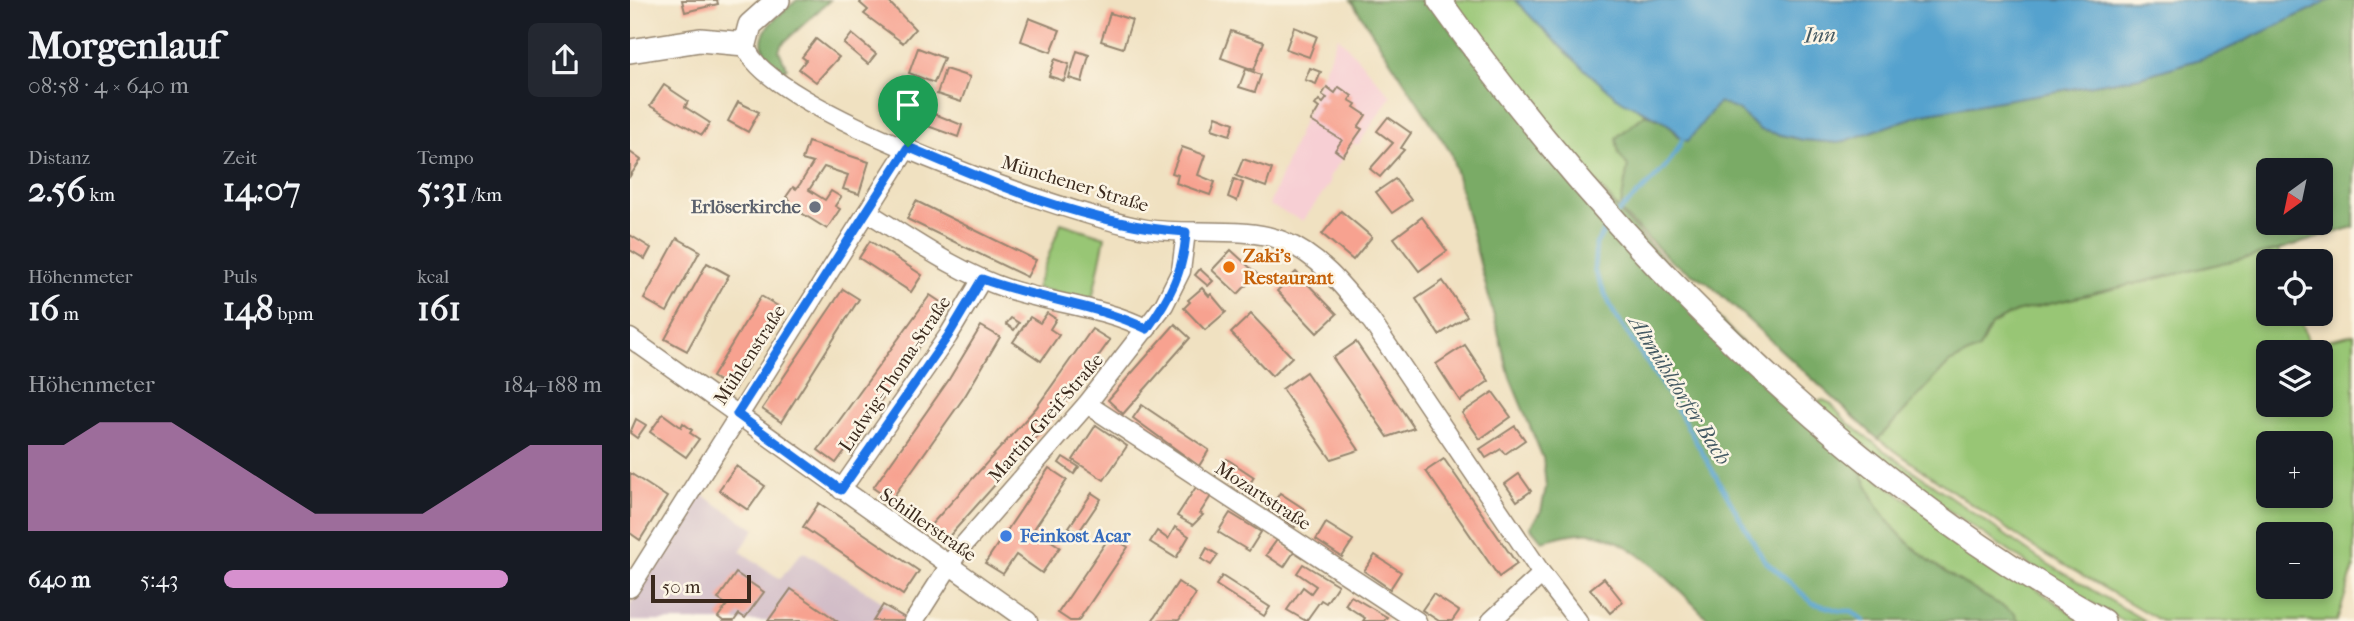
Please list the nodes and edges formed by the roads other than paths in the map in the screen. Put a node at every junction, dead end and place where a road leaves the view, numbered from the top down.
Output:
1 (778, 0) edge
2 (1439, 0) edge
3 (747, 37) junction
4 (630, 51) edge
5 (908, 147) junction
6 (867, 212) junction
7 (1186, 232) junction
8 (982, 279) junction
9 (1147, 329) junction
10 (630, 338) edge
11 (1087, 404) junction
12 (737, 414) junction
13 (841, 490) junction
14 (949, 565) junction
15 (1542, 574) junction
16 (630, 588) edge
17 (914, 621) edge
18 (1028, 621) edge
19 (1417, 621) edge
20 (1491, 621) edge
21 (1578, 621) edge
22 (2104, 621) edge

1 - 3 main road
2 - 22 main road
3 - 4 main road
3 - 5 street, Münchener Straße
5 - 6 street, Mühlenstraße
5 - 7 street, Münchener Straße
6 - 8 street
6 - 12 street, Mühlenstraße
7 - 9 street, Martin-Greif-Straße
7 - 15 street, Münchener Straße
8 - 9 street
8 - 13 street, Ludwig-Thoma-Straße
9 - 11 street, Martin-Greif-Straße
10 - 12 street, Schillerstraße
11 - 14 street, Martin-Greif-Straße
11 - 19 street, Mozartstraße
12 - 13 street, Schillerstraße
12 - 16 street, Mühlenstraße
13 - 14 street, Schillerstraße
14 - 17 street, Martin-Greif-Straße
14 - 18 street, Schillerstraße
15 - 20 street
15 - 21 street, Münchener Straße

